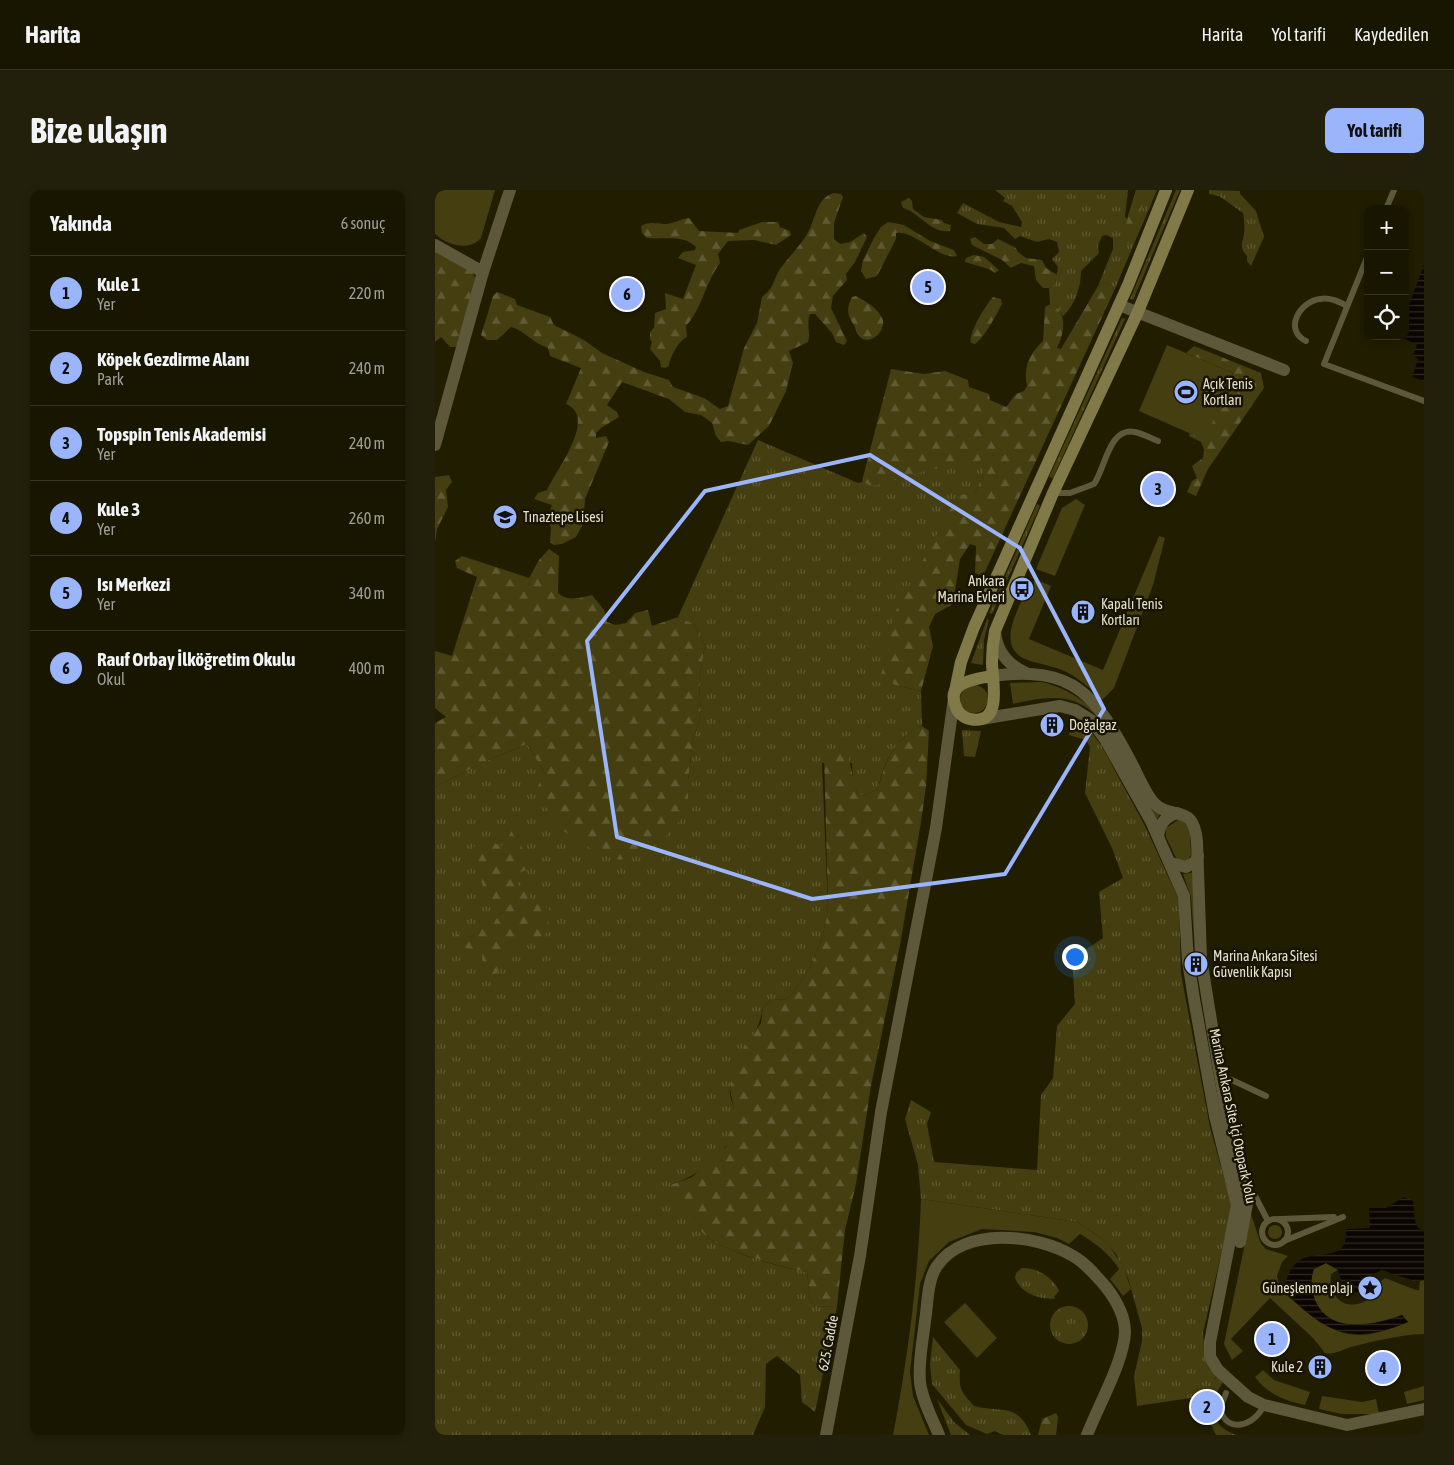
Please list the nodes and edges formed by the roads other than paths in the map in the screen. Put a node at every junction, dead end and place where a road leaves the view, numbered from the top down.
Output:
1 (510, 190) edge
2 (1166, 190) edge
3 (1188, 190) edge
4 (1394, 190) edge
5 (1388, 205) edge
6 (435, 245) edge
7 (1364, 265) edge
8 (483, 272) junction
9 (1119, 305) junction
10 (1347, 306) junction
11 (1137, 314) junction
12 (1306, 341) dead end
13 (1284, 370) dead end
14 (1424, 401) edge
15 (1158, 441) dead end
16 (435, 445) edge
17 (1053, 493) junction
18 (995, 631) junction
19 (1027, 673) junction
20 (992, 676) junction
21 (954, 698) junction
22 (978, 719) junction
23 (949, 736) junction
24 (1177, 813) junction
25 (1158, 836) junction
26 (1198, 856) junction
27 (1171, 863) junction
28 (1214, 1078) junction
29 (1266, 1096) dead end
30 (1241, 1196) junction
31 (1280, 1220) junction
32 (1268, 1221) junction
33 (1283, 1242) junction
34 (1226, 1393) dead end
35 (1264, 1405) junction
36 (1424, 1409) edge
37 (1347, 1430) edge
38 (826, 1435) edge
39 (939, 1435) edge
40 (1087, 1435) edge

1 - 8 street
2 - 9 street
3 - 11 street
4 - 5 lane
6 - 8 street
7 - 10 lane
8 - 16 street
9 - 11 street
9 - 21 street
10 - 12 lane
10 - 14 lane
11 - 13 street
11 - 17 street
15 - 17 lane
17 - 18 street
18 - 19 street
18 - 20 street
19 - 20 street
19 - 24 street
20 - 21 street
20 - 22 street
21 - 22 street
21 - 23 street, 625. Cadde
22 - 23 street
22 - 25 street
23 - 38 street, 625. Cadde
24 - 25 street
24 - 26 street
25 - 27 street
26 - 27 street
26 - 28 street
27 - 28 street, Marina Ankara Site İçi Otopark Yolu
28 - 29 lane
28 - 30 street, Marina Ankara Site İçi Otopark Yolu
30 - 32 lane
30 - 35 street, Marina Ankara Site İçi Otopark Yolu
31 - 32 lane
31 - 33 lane
31 - 33 lane
32 - 33 lane
34 - 35 lane
35 - 37 street, Marina Ankara Site İçi Otopark Yolu
36 - 37 street, Marina Ankara Site İçi Otopark Yolu
39 - 40 street

